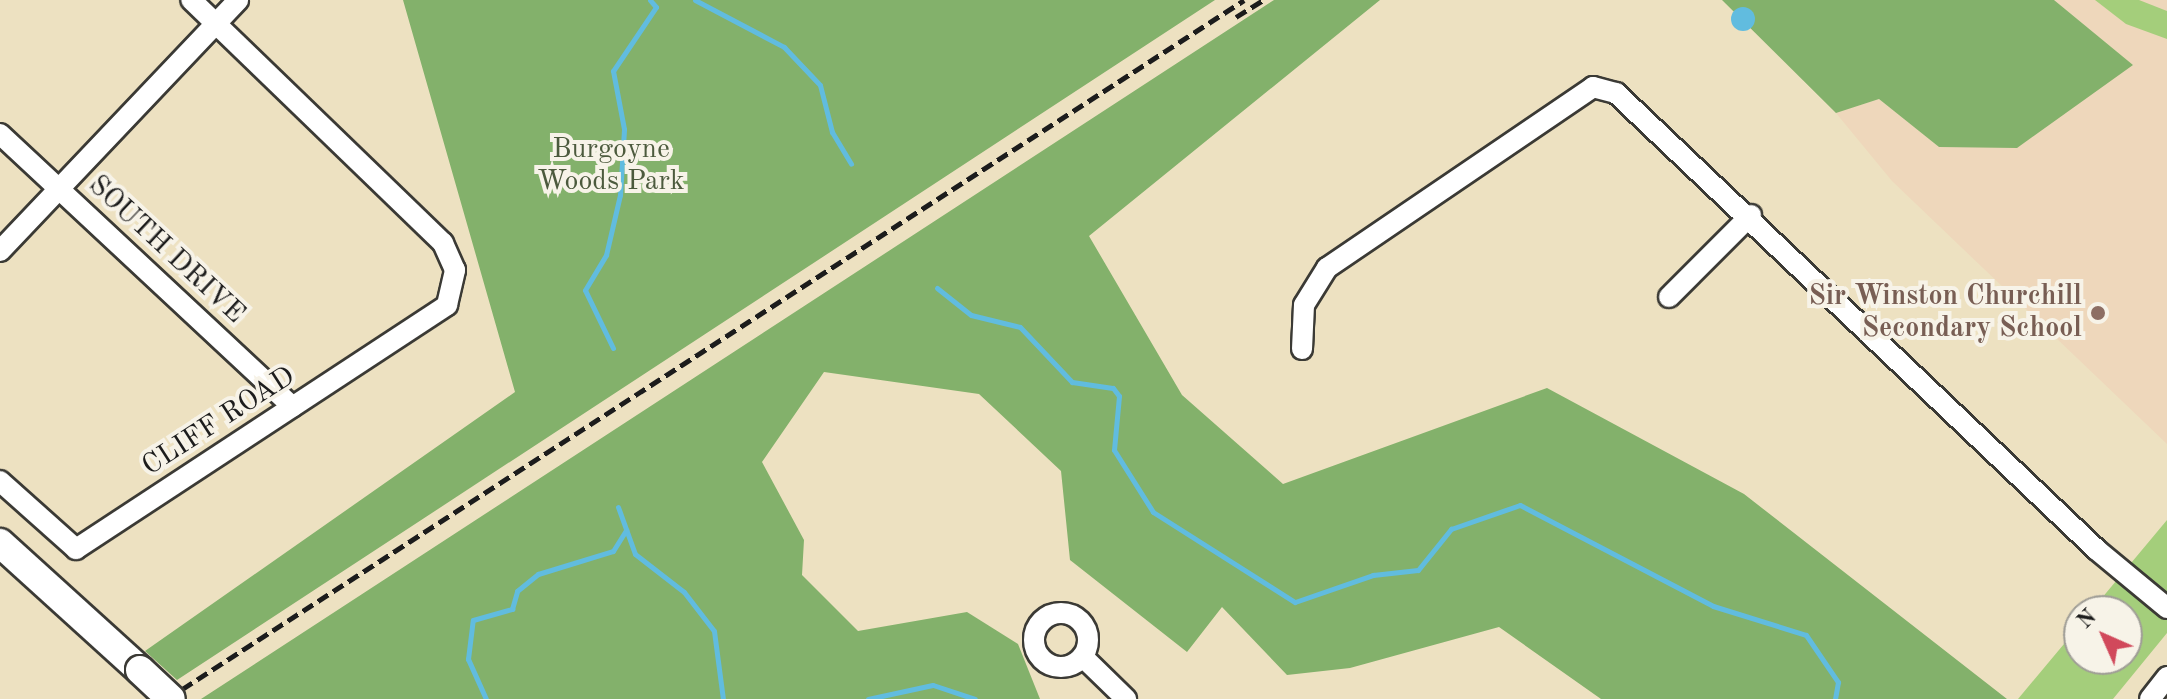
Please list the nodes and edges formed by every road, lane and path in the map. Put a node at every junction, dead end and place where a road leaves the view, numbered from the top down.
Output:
1 (191, 0) edge
2 (238, 0) edge
3 (216, 24) junction
4 (0, 134) edge
5 (59, 188) junction
6 (1751, 215) junction
7 (0, 251) edge
8 (1669, 297) dead end
9 (1302, 349) dead end
10 (293, 407) junction
11 (0, 481) edge
12 (0, 543) edge
13 (2167, 608) edge
14 (1084, 658) dead end
15 (2167, 677) edge
16 (171, 699) edge
17 (1126, 699) edge
18 (2150, 699) edge

1 - 3 street
2 - 3 street
3 - 5 street
3 - 10 street, CLIFF ROAD
4 - 5 street, SOUTH DRIVE
5 - 7 street
5 - 10 street, SOUTH DRIVE
6 - 8 street
6 - 9 street
6 - 13 street
10 - 11 street, CLIFF ROAD
12 - 16 main road, bridge
14 - 17 street
15 - 18 street

